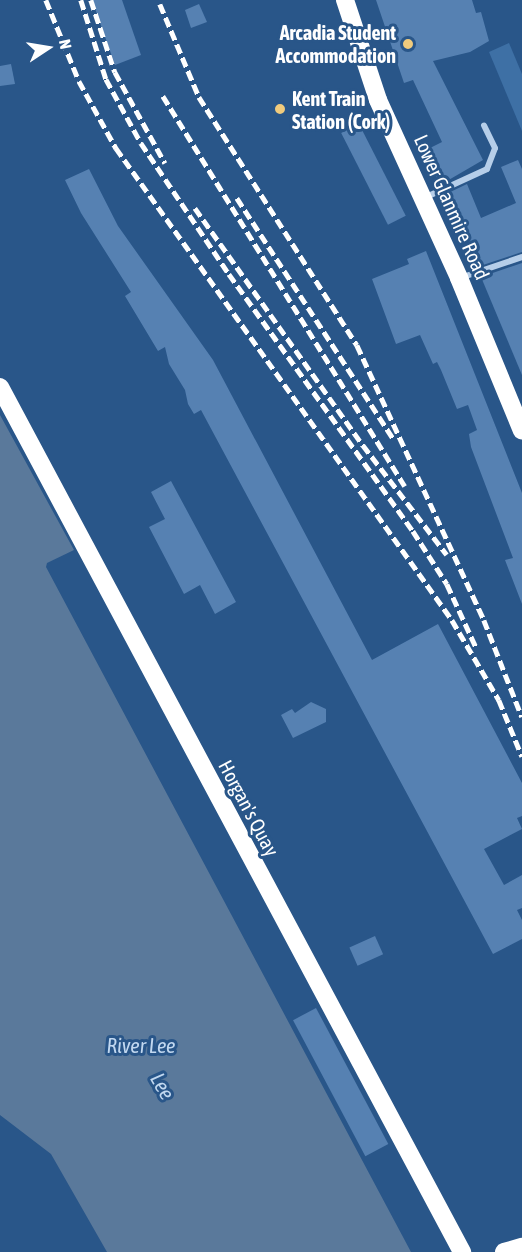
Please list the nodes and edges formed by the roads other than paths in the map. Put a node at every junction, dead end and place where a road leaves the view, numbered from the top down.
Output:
1 (345, 0) edge
2 (484, 125) dead end
3 (424, 198) junction
4 (522, 257) edge
5 (459, 278) junction
6 (0, 387) edge
7 (522, 431) edge
8 (522, 1247) edge
9 (460, 1251) edge
10 (504, 1252) edge

1 - 3 highway, Lower Glanmire Road
2 - 3 street
3 - 5 highway, Lower Glanmire Road
4 - 5 street
5 - 7 highway, Lower Glanmire Road
6 - 9 highway, Horgan's Quay
8 - 10 highway

